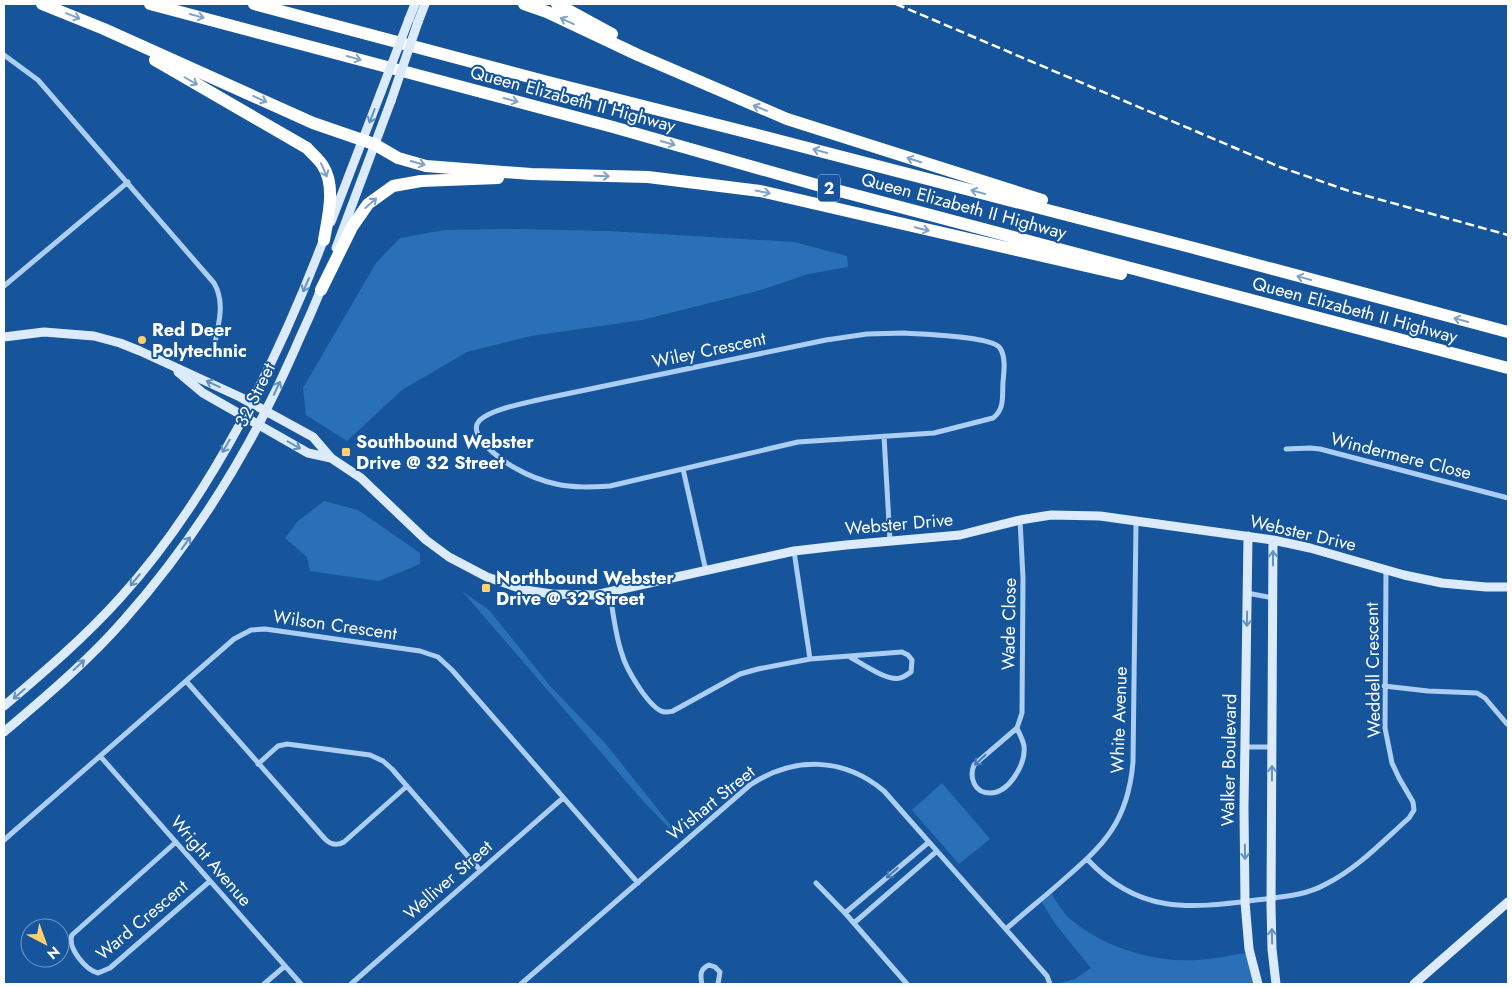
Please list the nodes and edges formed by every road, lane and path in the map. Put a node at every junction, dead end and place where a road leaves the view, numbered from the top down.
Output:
1 (42, 4) edge
2 (150, 4) edge
3 (254, 4) edge
4 (414, 4) edge
5 (425, 4) edge
6 (524, 4) edge
7 (557, 4) edge
8 (414, 20) junction
9 (104, 29) junction
10 (4, 56) edge
11 (691, 78) junction
12 (368, 142) junction
13 (553, 175) junction
14 (128, 182) junction
15 (324, 240) junction
16 (1194, 248) junction
17 (4, 286) edge
18 (320, 290) junction
19 (1258, 302) junction
20 (1508, 332) edge
21 (4, 338) edge
22 (215, 343) dead end
23 (173, 368) junction
24 (1508, 368) edge
25 (251, 402) junction
26 (266, 411) junction
27 (244, 416) junction
28 (259, 424) junction
29 (884, 436) junction
30 (1286, 448) dead end
31 (331, 458) junction
32 (683, 469) junction
33 (1508, 498) edge
34 (1020, 520) junction
35 (1136, 521) junction
36 (1248, 536) junction
37 (1273, 540) junction
38 (890, 541) junction
39 (794, 551) junction
40 (1386, 570) junction
41 (706, 571) junction
42 (1508, 586) edge
43 (610, 592) junction
44 (1247, 593) junction
45 (1273, 598) junction
46 (850, 656) junction
47 (810, 659) junction
48 (186, 681) junction
49 (1384, 686) junction
50 (4, 706) edge
51 (1507, 724) edge
52 (1017, 728) junction
53 (4, 732) edge
54 (1246, 747) junction
55 (1272, 747) junction
56 (100, 756) junction
57 (258, 764) junction
58 (407, 786) junction
59 (563, 798) junction
60 (4, 840) edge
61 (176, 842) junction
62 (929, 842) junction
63 (937, 851) junction
64 (1087, 859) junction
65 (480, 870) junction
66 (210, 881) junction
67 (638, 883) junction
68 (816, 883) dead end
69 (1271, 898) junction
70 (1245, 902) junction
71 (1508, 902) edge
72 (845, 914) junction
73 (854, 923) junction
74 (1006, 929) junction
75 (285, 966) junction
76 (264, 984) edge
77 (300, 984) edge
78 (350, 984) edge
79 (521, 984) edge
80 (702, 984) edge
81 (718, 984) edge
82 (907, 984) edge
83 (1050, 984) edge
84 (1258, 984) edge
85 (1276, 984) edge
86 (1414, 984) edge

1 -> 9 highway
2 -> 19 highway, Queen Elizabeth II Highway / 2
16 -> 3 highway, Queen Elizabeth II Highway / 2
4 - 8 street, 32 Street
5 - 8 street, 32 Street
11 -> 6 highway
7 - 11 highway
8 -> 12 street, 32 Street, bridge
8 - 12 street, 32 Street, bridge
9 -> 12 highway
9 -> 15 highway
10 - 14 street
16 -> 11 highway
12 -> 13 highway
12 - 15 street, 32 Street
12 - 18 street, 32 Street
18 -> 13 highway
13 -> 19 highway
14 - 17 street
14 - 22 street
15 -> 25 street, 32 Street
20 -> 16 highway, Queen Elizabeth II Highway / 2
26 -> 18 street, 32 Street
19 - 24 highway, Queen Elizabeth II Highway / 2
21 - 23 street
25 -> 23 street, Webster Drive
23 - 27 street, Webster Drive
25 - 26 street, Webster Drive
25 - 27 street, 32 Street
26 - 28 street, 32 Street
26 - 31 street, Webster Drive
27 - 28 street, Webster Drive
27 -> 50 street, 32 Street
28 -> 31 street, Webster Drive
53 -> 28 street, 32 Street
29 - 32 street, Wiley Crescent
29 - 32 street, Wiley Crescent
29 - 38 street
30 - 33 street, Windermere Close
31 - 43 street, Webster Drive
32 - 41 street
34 - 35 street, Webster Drive
34 - 38 street, Webster Drive
34 - 52 street, Wade Close
35 - 36 street, Webster Drive
35 - 64 street, White Avenue
36 - 37 street, Webster Drive
36 - 44 street, Walker Boulevard
37 - 40 street, Webster Drive
45 -> 37 street
38 - 39 street, Webster Drive
39 - 41 street, Webster Drive
39 - 47 street
40 - 42 street, Webster Drive
40 - 49 street, Weddell Crescent
41 - 43 street, Webster Drive
43 - 47 street
44 - 45 street
44 -> 54 street, Walker Boulevard
45 - 55 street
46 - 46 street
46 - 47 street
48 - 56 street, Wilson Crescent
48 - 57 street
48 - 59 street, Wilson Crescent
49 - 51 street
49 - 69 street, Weddell Crescent
52 -> 52 street, Wade Close
54 - 55 street
54 -> 70 street, Walker Boulevard
69 -> 55 street
56 - 60 street, Wilson Crescent
56 - 61 street, Wright Avenue
57 - 58 street
57 - 58 street
58 - 65 street
59 - 65 street, Welliver Street
59 - 67 street, Wilson Crescent
61 - 66 street, Wright Avenue
61 - 66 street, Ward Crescent
62 - 63 street, Wishart Street
62 - 67 street, Wishart Street
62 -> 72 street
63 - 73 street
63 - 74 street, Wishart Street
64 - 70 street, Weddell Crescent
64 - 74 street, White Avenue
65 - 78 street, Welliver Street
66 - 75 street, Wright Avenue
67 - 79 street, Wishart Street
68 - 72 street
69 - 70 street, Weddell Crescent
85 -> 69 street
70 - 84 street, Walker Boulevard
71 - 86 street
72 - 73 street
73 - 82 street
74 - 83 street, Wishart Street
75 - 76 street
75 - 77 street, Wright Avenue
80 - 81 street

